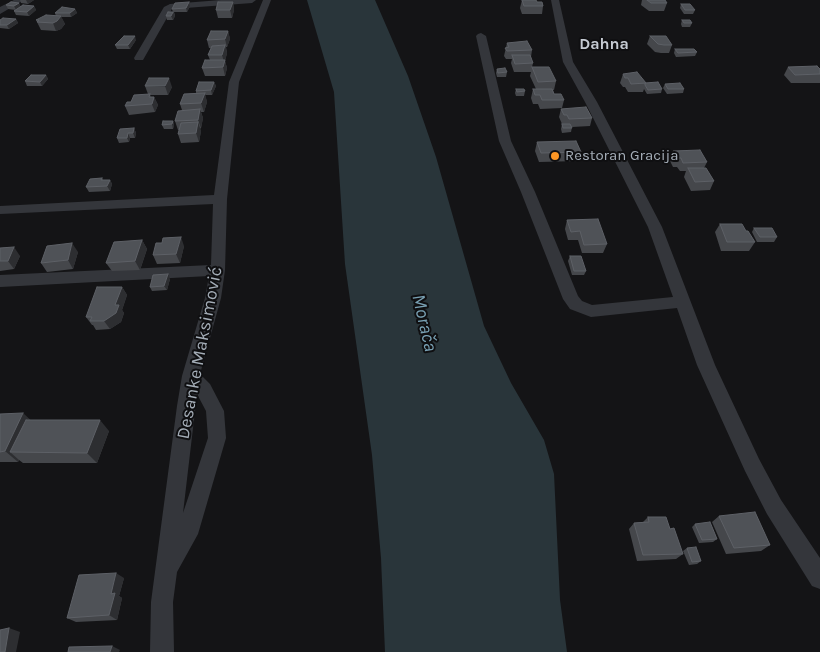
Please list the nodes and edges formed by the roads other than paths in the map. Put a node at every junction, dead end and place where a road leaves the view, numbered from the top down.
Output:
1 (20, 0) edge
2 (252, 0) edge
3 (267, 0) edge
4 (555, 0) edge
5 (0, 11) edge
6 (481, 36) dead end
7 (139, 58) dead end
8 (220, 199) junction
9 (0, 210) edge
10 (218, 270) junction
11 (0, 281) edge
12 (682, 302) junction
13 (191, 376) junction
14 (166, 573) junction
15 (820, 578) edge
16 (162, 652) edge

1 - 5 street
2 - 7 street
3 - 8 street, Desanke Maksimović
4 - 12 street
6 - 12 street
8 - 9 street
8 - 10 street, Desanke Maksimović
10 - 11 street
10 - 13 street, Desanke Maksimović
12 - 15 street
13 - 14 street, Desanke Maksimović
13 - 14 street
14 - 16 street, Desanke Maksimović

